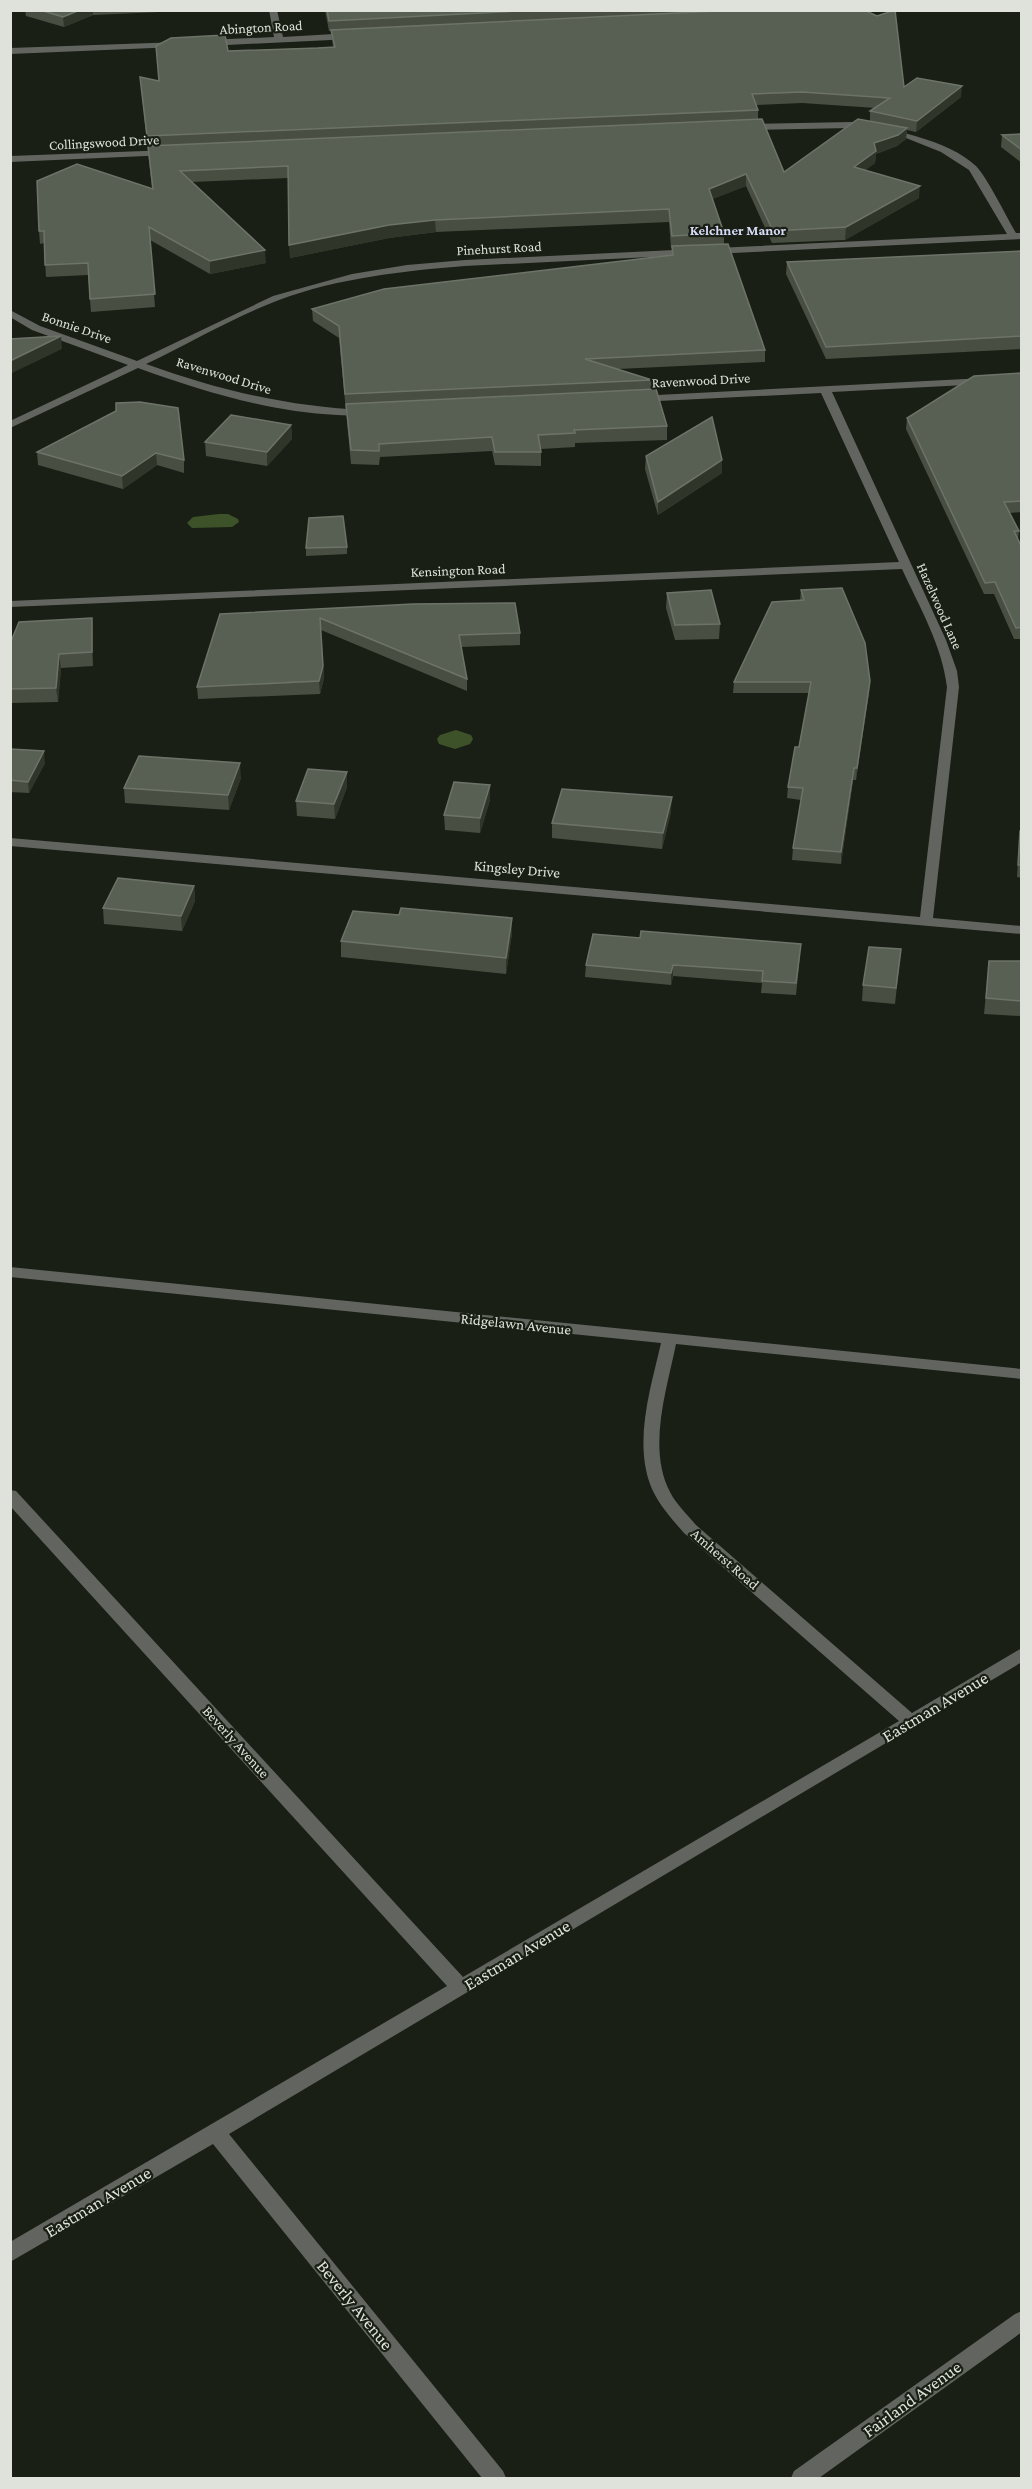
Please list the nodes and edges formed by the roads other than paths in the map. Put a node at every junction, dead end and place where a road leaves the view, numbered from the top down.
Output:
1 (273, 10) edge
2 (361, 36) edge
3 (279, 39) junction
4 (186, 43) edge
5 (198, 43) edge
6 (10, 51) edge
7 (740, 127) edge
8 (178, 152) edge
9 (10, 159) edge
10 (1017, 236) edge
11 (10, 314) edge
12 (137, 362) junction
13 (1022, 379) edge
14 (825, 389) junction
15 (624, 399) edge
16 (375, 412) edge
17 (10, 425) edge
18 (906, 565) junction
19 (10, 604) edge
20 (10, 842) edge
21 (926, 922) junction
22 (1022, 930) edge
23 (10, 1272) edge
24 (669, 1339) junction
25 (1022, 1374) edge
26 (10, 1496) edge
27 (1022, 1654) edge
28 (911, 1722) junction
29 (461, 1988) junction
30 (215, 2132) junction
31 (10, 2253) edge
32 (1022, 2320) edge
33 (495, 2478) edge
34 (802, 2478) edge

1 - 3 street
2 - 3 street, Abington Road
3 - 5 street, Abington Road
4 - 6 street
7 - 10 street
8 - 9 street, Collingswood Drive
10 - 12 street, Pinehurst Road
11 - 12 street, Bonnie Drive
12 - 16 street, Ravenwood Drive
12 - 17 street, Pinehurst Road
13 - 14 street, Ravenwood Drive
14 - 15 street, Ravenwood Drive
14 - 18 street, Hazelwood Lane
18 - 19 street, Kensington Road
18 - 21 street, Hazelwood Lane
20 - 21 street, Kingsley Drive
21 - 22 street, Kingsley Drive
23 - 24 street, Ridgelawn Avenue
24 - 25 street, Ridgelawn Avenue
24 - 28 street, Amherst Road
26 - 29 street, Beverly Avenue
27 - 28 street, Eastman Avenue
28 - 29 street, Eastman Avenue
29 - 30 street, Eastman Avenue
30 - 31 street, Eastman Avenue
30 - 33 street, Beverly Avenue
32 - 34 street, Fairland Avenue

